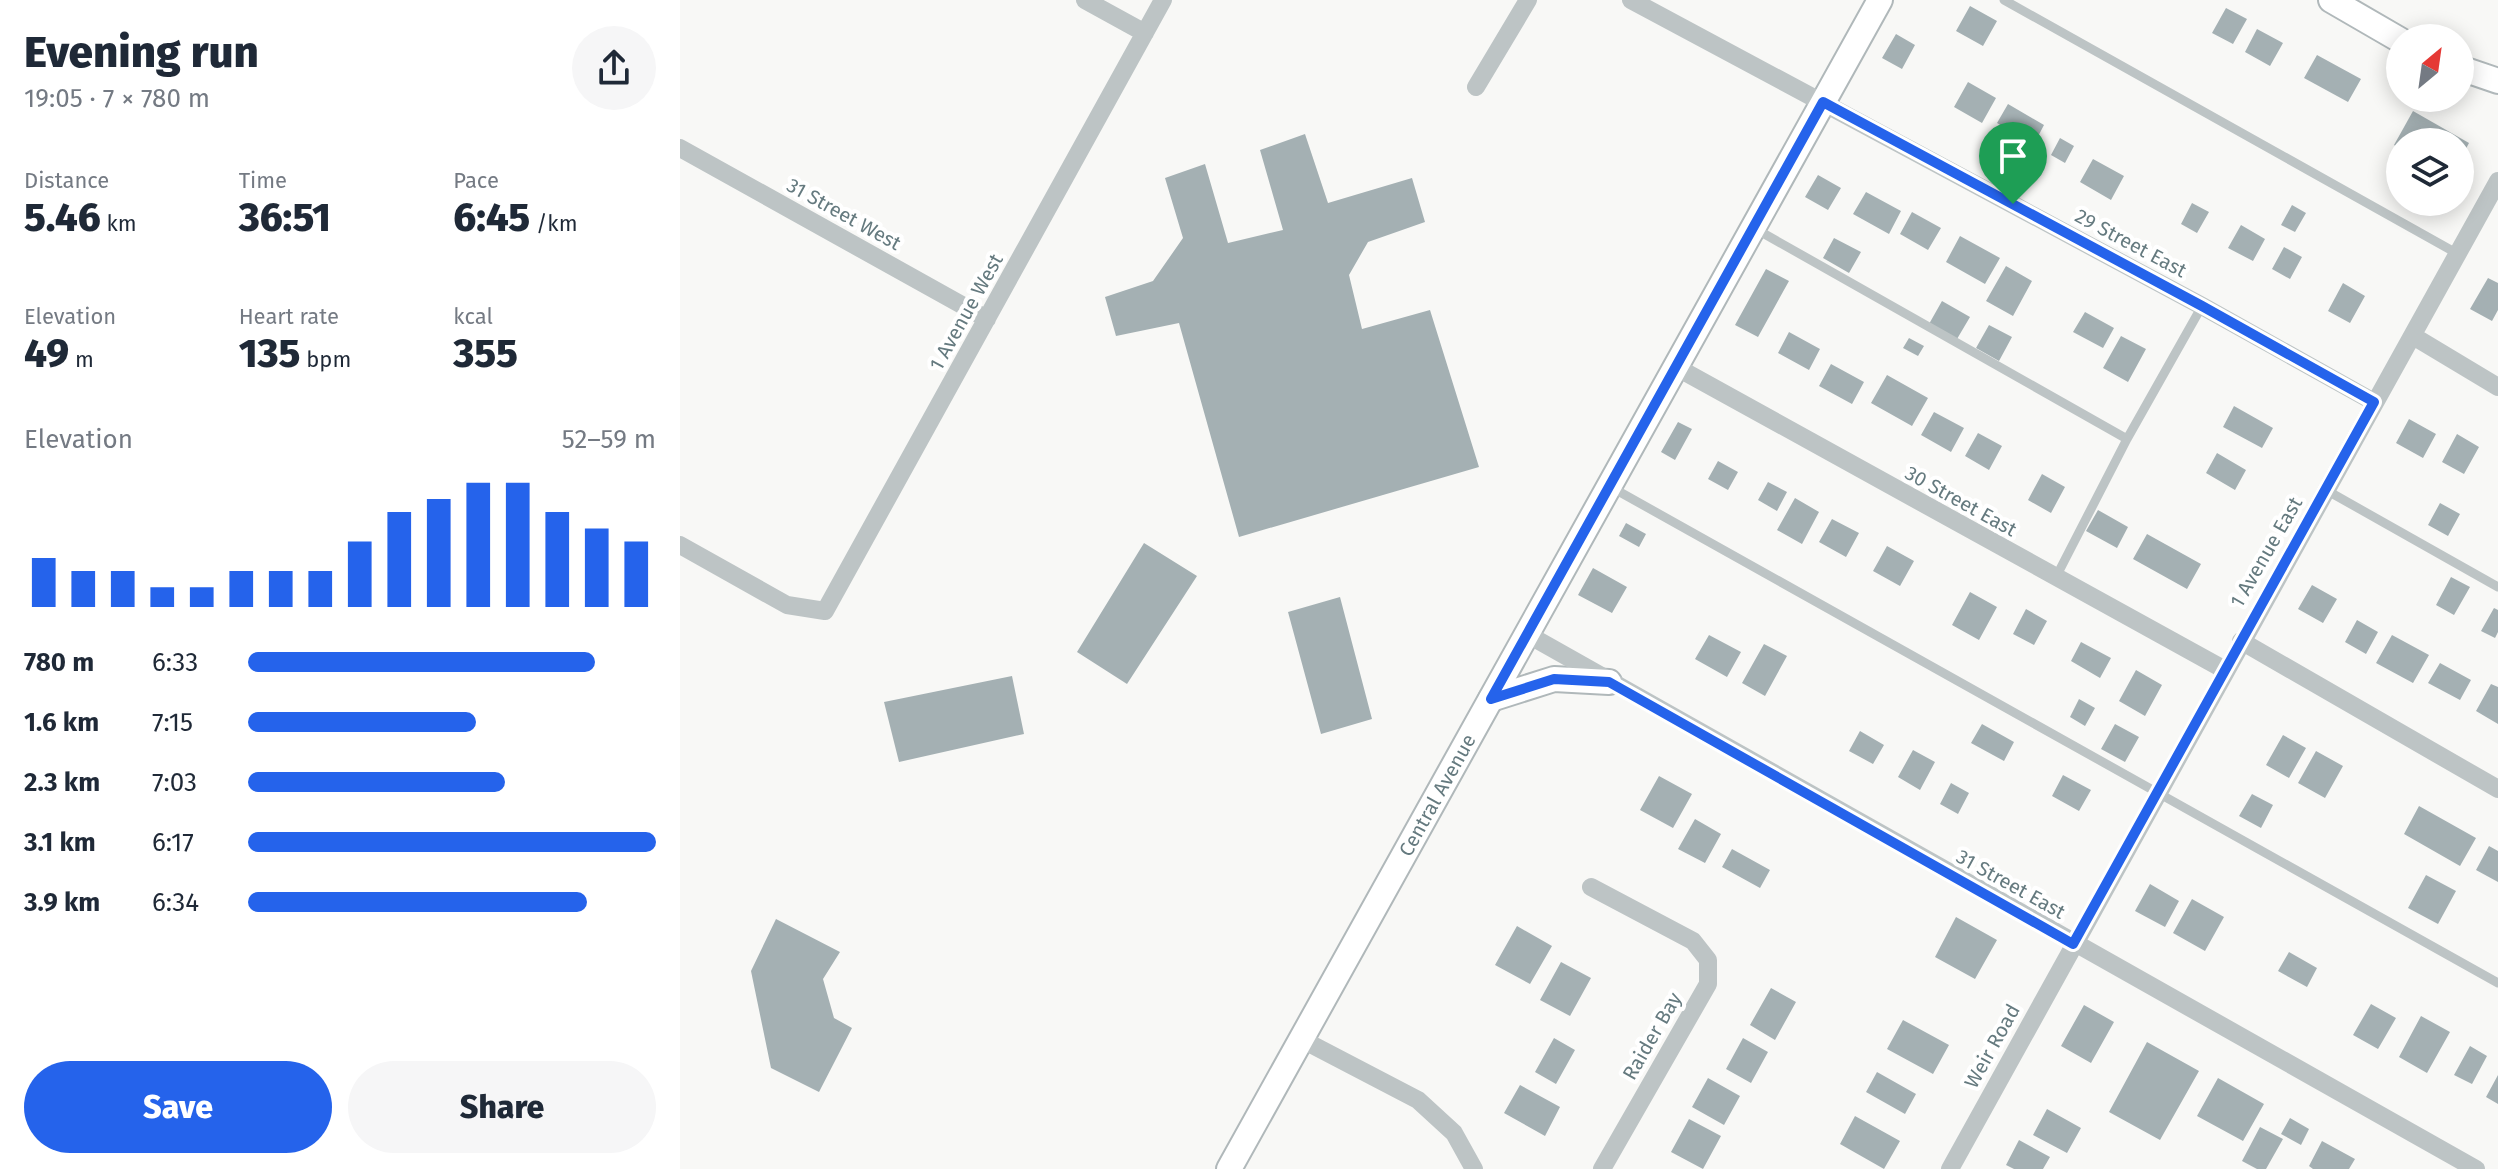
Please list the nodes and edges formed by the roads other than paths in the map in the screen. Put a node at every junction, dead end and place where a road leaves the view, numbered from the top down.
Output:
1 (1085, 0) edge
2 (1163, 0) edge
3 (1528, 0) edge
4 (1631, 0) edge
5 (1880, 0) edge
6 (2004, 0) edge
7 (2331, 0) edge
8 (2386, 32) edge
9 (1145, 33) junction
10 (2474, 73) edge
11 (2498, 81) edge
12 (1476, 87) dead end
13 (1823, 102) junction
14 (680, 148) edge
15 (2497, 186) edge
16 (1753, 228) junction
17 (2458, 254) junction
18 (2202, 306) junction
19 (987, 319) junction
20 (2413, 336) junction
21 (1676, 367) junction
22 (2498, 387) edge
23 (2374, 402) junction
24 (2127, 439) junction
25 (1609, 486) junction
26 (2326, 490) junction
27 (680, 545) edge
28 (2055, 579) junction
29 (2498, 587) edge
30 (1527, 634) junction
31 (2241, 641) junction
32 (2225, 670) junction
33 (1609, 682) junction
34 (1491, 699) junction
35 (2498, 789) edge
36 (2158, 794) junction
37 (1591, 887) dead end
38 (2073, 944) junction
39 (2498, 983) edge
40 (1301, 1039) junction
41 (1229, 1169) edge
42 (1474, 1169) edge
43 (1602, 1169) edge
44 (1950, 1169) edge
45 (2476, 1169) edge

1 - 9 street
2 - 9 street, 1 Avenue West
3 - 12 street
4 - 13 street, 29 Street East
5 - 13 street, Central Avenue
6 - 17 lane
7 - 8 street
9 - 19 street, 1 Avenue West
10 - 11 street
13 - 16 street, Central Avenue
13 - 18 street, 29 Street East
14 - 19 street, 31 Street West
15 - 17 street, 1 Avenue East
16 - 21 street, Central Avenue
16 - 24 lane
17 - 20 street, 1 Avenue East
18 - 23 street, 29 Street East
18 - 24 lane
19 - 27 street, 1 Avenue West
20 - 22 street
20 - 23 street, 1 Avenue East
21 - 25 street, Central Avenue
21 - 28 street, 30 Street East
23 - 26 street, 1 Avenue East
24 - 28 lane
25 - 30 street, Central Avenue
25 - 36 lane
26 - 29 lane
26 - 31 street, 1 Avenue East
28 - 32 street, 30 Street East
30 - 33 street, 31 Street East
30 - 34 street, Central Avenue
31 - 32 street, 1 Avenue East
31 - 35 street
32 - 36 street, 1 Avenue East
33 - 34 street
33 - 38 street, 31 Street East
34 - 40 street, Central Avenue
36 - 38 street, 1 Avenue East
36 - 39 lane
37 - 43 street, Raider Bay
38 - 44 street, Weir Road
38 - 45 street, 31 Street East
40 - 41 street, Central Avenue
40 - 42 street

